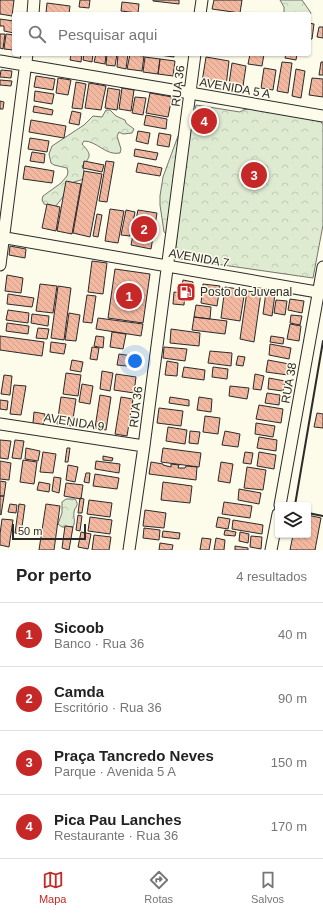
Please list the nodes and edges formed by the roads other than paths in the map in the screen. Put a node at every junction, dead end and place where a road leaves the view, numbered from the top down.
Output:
1 (34, 0) edge
2 (202, 0) edge
3 (33, 12) edge
4 (200, 12) edge
5 (28, 56) edge
6 (195, 56) edge
7 (0, 61) edge
8 (26, 66) junction
9 (190, 93) junction
10 (323, 116) edge
11 (2, 237) edge
12 (0, 265) edge
13 (167, 266) junction
14 (323, 266) edge
15 (321, 293) edge
16 (0, 424) edge
17 (144, 446) junction
18 (281, 502) edge
19 (275, 532) edge
20 (129, 550) edge
21 (272, 550) edge

1 - 3 street
2 - 4 street
5 - 8 street
6 - 9 street, RUA 36
7 - 8 street, AVENIDA 5 A
8 - 9 street, AVENIDA 5 A
8 - 11 street
9 - 10 street, AVENIDA 5 A
9 - 13 street, RUA 36
11 - 12 street
11 - 13 street, AVENIDA 7
13 - 15 street, AVENIDA 7
13 - 17 street, RUA 36
14 - 15 street, RUA 38
15 - 18 street, RUA 38
16 - 17 street, AVENIDA 9
17 - 20 street, RUA 36
19 - 21 street

